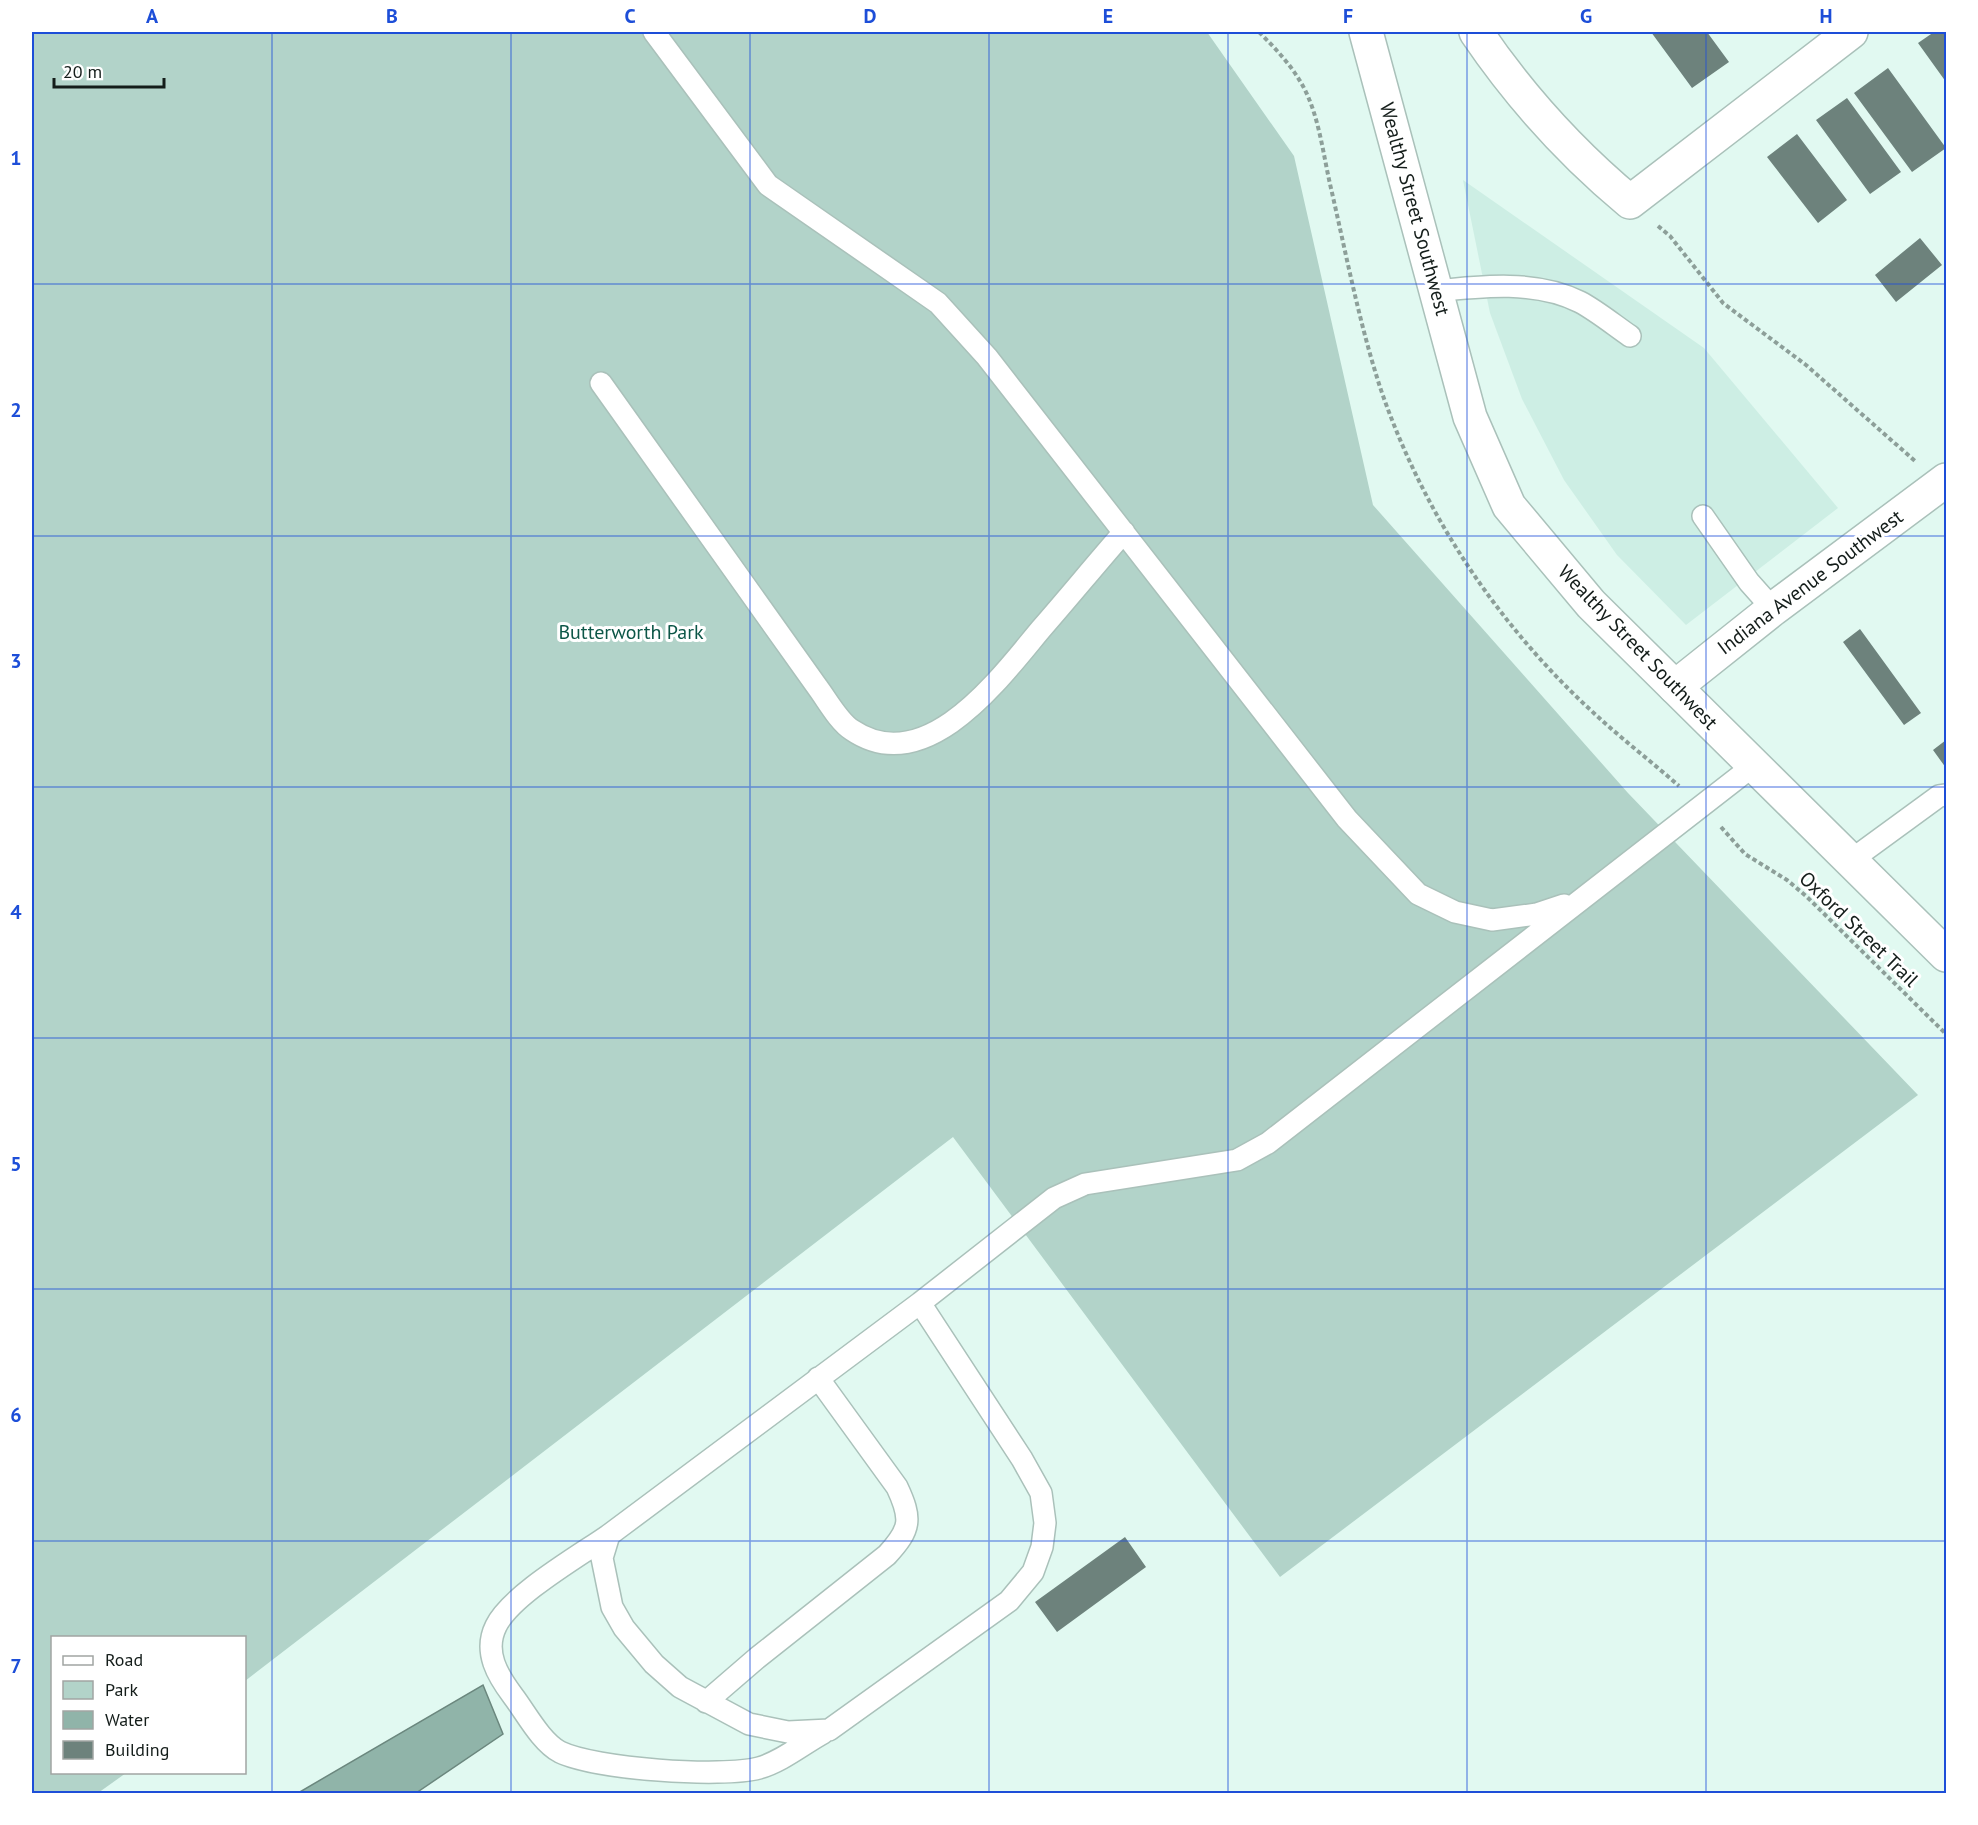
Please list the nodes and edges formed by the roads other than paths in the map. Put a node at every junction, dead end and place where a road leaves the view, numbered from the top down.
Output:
1 (654, 32) edge
2 (1366, 32) edge
3 (1476, 32) edge
4 (1851, 32) edge
5 (1436, 291) junction
6 (1630, 336) dead end
7 (601, 383) dead end
8 (1945, 481) edge
9 (1702, 516) dead end
10 (1124, 532) junction
11 (1773, 609) junction
12 (1675, 687) junction
13 (1753, 766) junction
14 (1947, 795) edge
15 (1850, 861) junction
16 (1581, 899) junction
17 (1947, 955) edge
18 (920, 1303) junction
19 (818, 1378) junction
20 (609, 1535) junction
21 (706, 1702) junction
22 (829, 1730) junction

1 - 10 lane
2 - 5 main road, Wealthy Street Southwest
3 - 4 main road
5 - 6 lane
5 - 12 main road, Wealthy Street Southwest
7 - 10 lane
8 - 11 main road, Indiana Avenue Southwest
9 - 11 lane
10 - 16 lane
11 - 12 main road, Indiana Avenue Southwest
12 - 13 main road, Wealthy Street Southwest
13 - 15 main road, Wealthy Street Southwest
13 - 16 lane
14 - 15 lane
15 - 17 main road, Wealthy Street Southwest
16 - 18 lane
18 - 19 lane
18 - 22 lane
19 - 20 lane
19 - 21 lane
20 - 21 lane
20 - 22 lane
21 - 22 lane

